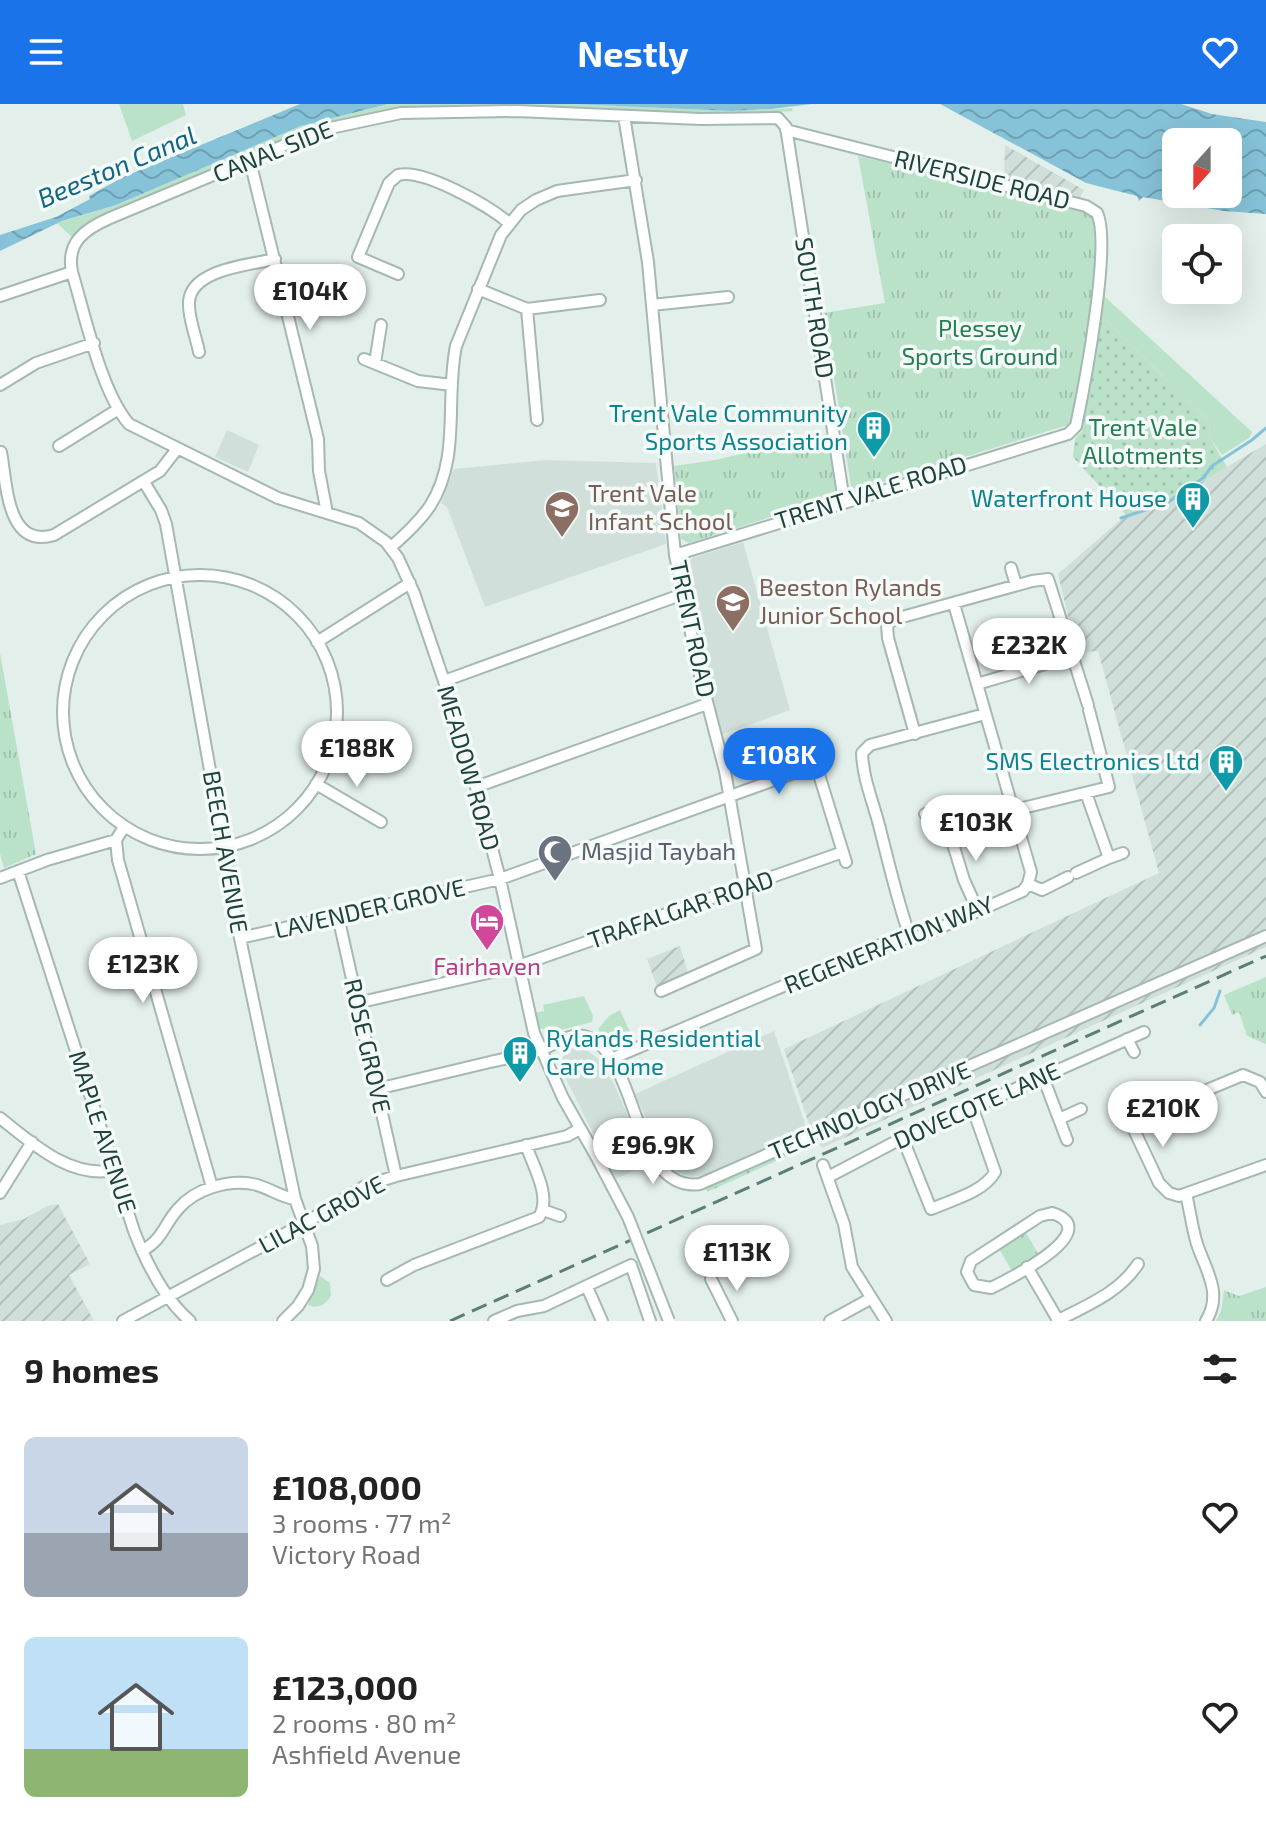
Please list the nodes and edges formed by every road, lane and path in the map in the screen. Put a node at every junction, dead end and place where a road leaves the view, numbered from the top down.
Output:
1 (624, 116) junction
2 (778, 118) joint
3 (786, 130) junction
4 (250, 161) junction
5 (636, 180) junction
6 (509, 223) junction
7 (275, 259) junction
8 (72, 272) junction
9 (398, 274) dead end
10 (478, 289) junction
11 (0, 296) edge
12 (728, 297) dead end
13 (600, 300) dead end
14 (652, 305) junction
15 (527, 309) junction
16 (381, 325) dead end
17 (379, 339) junction
18 (392, 341) dead end
19 (94, 343) junction
20 (199, 352) dead end
21 (0, 385) edge
22 (452, 385) junction
23 (117, 410) junction
24 (537, 420) dead end
25 (1068, 434) joint
26 (59, 446) dead end
27 (177, 449) junction
28 (1, 452) edge
29 (144, 482) junction
30 (844, 501) junction
31 (327, 513) junction
32 (391, 547) junction
33 (675, 555) junction
34 (1011, 568) dead end
35 (175, 577) junction
36 (410, 583) junction
37 (1016, 585) junction
38 (683, 594) junction
39 (954, 604) junction
40 (317, 642) junction
41 (1072, 656) junction
42 (444, 681) junction
43 (977, 684) junction
44 (707, 704) junction
45 (985, 714) junction
46 (915, 734) junction
47 (316, 784) junction
48 (476, 787) junction
49 (1086, 793) junction
50 (730, 796) junction
51 (960, 804) dead end
52 (942, 808) junction
53 (1015, 810) junction
54 (925, 814) dead end
55 (381, 822) dead end
56 (124, 827) junction
57 (116, 840) junction
58 (225, 846) junction
59 (1123, 853) dead end
60 (844, 857) joint
61 (1109, 858) junction
62 (18, 871) junction
63 (0, 878) edge
64 (500, 879) junction
65 (1028, 884) junction
66 (745, 887) junction
67 (978, 911) junction
68 (338, 916) junction
69 (1266, 936) edge
70 (910, 937) junction
71 (240, 938) junction
72 (518, 966) junction
73 (661, 991) dead end
74 (357, 1003) junction
75 (1144, 1032) dead end
76 (1127, 1039) junction
77 (540, 1050) junction
78 (1134, 1052) dead end
79 (611, 1059) junction
80 (1043, 1077) junction
81 (377, 1089) junction
82 (1266, 1092) edge
83 (1120, 1100) dead end
84 (973, 1109) junction
85 (1081, 1109) dead end
86 (0, 1118) edge
87 (1059, 1119) junction
88 (1132, 1121) junction
89 (580, 1129) junction
90 (903, 1139) junction
91 (1067, 1140) dead end
92 (32, 1142) junction
93 (526, 1145) junction
94 (823, 1165) dead end
95 (1266, 1165) edge
96 (114, 1170) junction
97 (396, 1176) junction
98 (828, 1177) junction
99 (212, 1187) junction
100 (0, 1193) edge
101 (1186, 1194) junction
102 (295, 1199) junction
103 (543, 1210) junction
104 (560, 1216) dead end
105 (305, 1223) junction
106 (142, 1251) junction
107 (1138, 1264) dead end
108 (1027, 1267) junction
109 (391, 1273) dead end
110 (709, 1286) dead end
111 (587, 1287) junction
112 (169, 1297) junction
113 (870, 1299) junction
114 (508, 1318) edge
115 (123, 1321) edge
116 (190, 1321) edge
117 (283, 1321) edge
118 (494, 1321) edge
119 (602, 1321) edge
120 (650, 1321) edge
121 (669, 1321) edge
122 (732, 1321) edge
123 (830, 1321) edge
124 (886, 1321) edge
125 (1058, 1321) edge
126 (1206, 1321) edge

1 - 2 street, CANAL SIDE
1 - 4 street, CANAL SIDE
1 - 5 street, TRENT ROAD
2 - 3 street, SOUTH ROAD
3 - 25 street, RIVERSIDE ROAD
3 - 30 street, SOUTH ROAD
4 - 7 street
4 - 8 street, CANAL SIDE
5 - 6 street
5 - 14 street, TRENT ROAD
6 - 9 street
6 - 10 street
7 - 20 street
7 - 31 street
8 - 11 street
8 - 19 street
10 - 15 street
10 - 22 street
12 - 14 street
13 - 15 street
14 - 33 street, TRENT ROAD
15 - 24 street
16 - 17 street
17 - 18 street
17 - 22 street
19 - 21 street
19 - 23 street
22 - 32 street
23 - 26 street
23 - 27 street, MEADOW ROAD
25 - 30 street, TRENT VALE ROAD
27 - 29 street
27 - 31 street, MEADOW ROAD
28 - 29 street
29 - 35 street, BEECH AVENUE
30 - 33 street, TRENT VALE ROAD
31 - 32 street, MEADOW ROAD
32 - 36 street, MEADOW ROAD
33 - 38 street, TRENT ROAD
34 - 37 street
35 - 40 street
35 - 56 street
35 - 58 street, BEECH AVENUE
36 - 40 street
36 - 42 street, MEADOW ROAD
37 - 39 street
37 - 41 street
38 - 42 street
38 - 44 street, TRENT ROAD
39 - 43 street
39 - 46 street
40 - 47 street
41 - 43 street
41 - 49 street
42 - 48 street, MEADOW ROAD
43 - 45 street
44 - 48 street
44 - 50 street, TRENT ROAD
45 - 46 street
45 - 53 street
46 - 70 street
47 - 55 street
47 - 58 street
48 - 64 street, MEADOW ROAD
49 - 53 street
49 - 61 street
50 - 60 street, LAVENDER GROVE
50 - 64 street, LAVENDER GROVE
50 - 66 street, TRENT ROAD
51 - 52 street
52 - 54 street
52 - 67 street
53 - 65 street
56 - 57 street
56 - 58 street
57 - 62 street
57 - 99 street
58 - 71 street, BEECH AVENUE
59 - 61 street
60 - 66 street, TRAFALGAR ROAD
61 - 65 street
62 - 63 street
62 - 96 street, MAPLE AVENUE
64 - 68 street, LAVENDER GROVE
64 - 72 street, MEADOW ROAD
65 - 67 street, REGENERATION WAY
66 - 72 street, TRAFALGAR ROAD
66 - 73 street, TRENT ROAD
67 - 70 street, REGENERATION WAY
68 - 71 street, LAVENDER GROVE
68 - 74 street, ROSE GROVE
69 - 79 street, TECHNOLOGY DRIVE
70 - 79 street, REGENERATION WAY
71 - 102 street, BEECH AVENUE
72 - 74 street, TRAFALGAR ROAD
72 - 77 street, MEADOW ROAD
74 - 81 street, ROSE GROVE
75 - 76 street, DOVECOTE LANE
76 - 78 street
76 - 80 street, DOVECOTE LANE
77 - 79 street, TECHNOLOGY DRIVE
77 - 81 street
77 - 89 street, MEADOW ROAD
80 - 84 street, DOVECOTE LANE
80 - 87 street
81 - 97 street, ROSE GROVE
82 - 88 street
83 - 88 street
84 - 90 street, DOVECOTE LANE
84 - 90 street
85 - 87 street
86 - 92 street
87 - 91 street
88 - 101 street
89 - 93 street, LILAC GROVE
89 - 121 street, MEADOW ROAD, bridge
90 - 98 street, DOVECOTE LANE
92 - 96 street
92 - 100 street
93 - 97 street, LILAC GROVE
93 - 103 street
94 - 98 street
95 - 101 street
96 - 106 street, MAPLE AVENUE
97 - 105 street, LILAC GROVE
98 - 113 street
99 - 102 street
99 - 106 street
101 - 126 street
102 - 105 street, BEECH AVENUE
103 - 104 street
103 - 109 street
105 - 112 street, LILAC GROVE
105 - 117 street, BEECH AVENUE
106 - 112 street, MAPLE AVENUE
107 - 125 street
108 - 108 street
108 - 125 street
110 - 122 street
111 - 114 street
111 - 119 street
111 - 120 street
112 - 115 street, LILAC GROVE
112 - 116 street, MAPLE AVENUE
113 - 123 street
113 - 124 street
114 - 118 street

